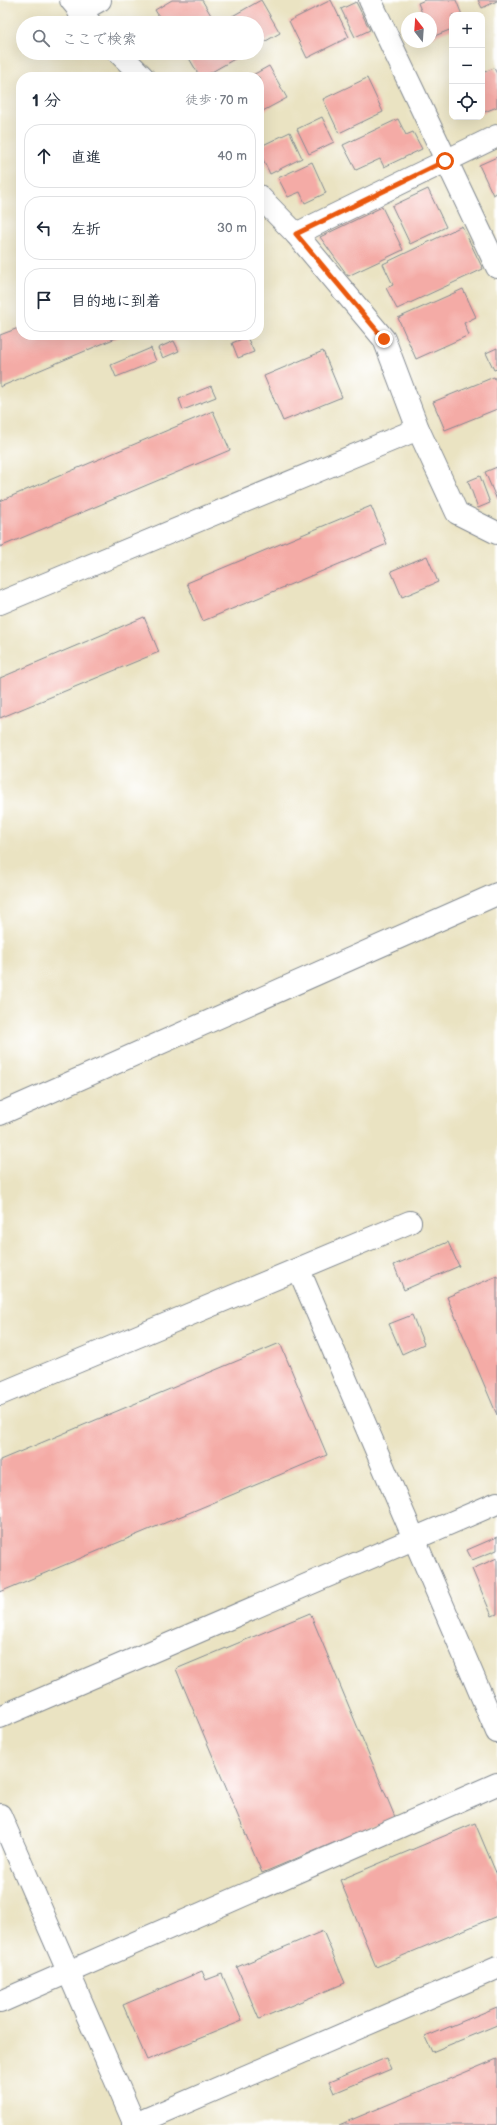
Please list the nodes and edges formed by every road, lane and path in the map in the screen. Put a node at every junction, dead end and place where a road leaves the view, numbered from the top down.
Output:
1 (100, 0) edge
2 (370, 0) edge
3 (80, 12) edge
4 (126, 60) edge
5 (138, 72) edge
6 (497, 136) edge
7 (445, 161) junction
8 (264, 201) edge
9 (296, 234) junction
10 (497, 267) edge
11 (418, 429) junction
12 (497, 533) edge
13 (0, 603) edge
14 (497, 894) edge
15 (0, 1114) edge
16 (410, 1222) dead end
17 (299, 1270) junction
18 (0, 1394) edge
19 (497, 1503) edge
20 (413, 1539) junction
21 (489, 1691) edge
22 (0, 1717) edge
23 (497, 1732) edge
24 (497, 1784) edge
25 (0, 1815) edge
26 (497, 1968) edge
27 (68, 1971) junction
28 (0, 2002) edge
29 (134, 2125) edge

1 - 3 street
2 - 7 street
4 - 5 street
6 - 7 street
7 - 9 street
7 - 10 street
8 - 9 street
9 - 11 street
11 - 12 street
11 - 13 street
14 - 15 street
16 - 17 street
17 - 18 street
17 - 20 street
19 - 20 street
20 - 21 street
20 - 22 street
21 - 23 street
24 - 27 street
25 - 27 street
26 - 29 street
27 - 28 street
27 - 29 street

